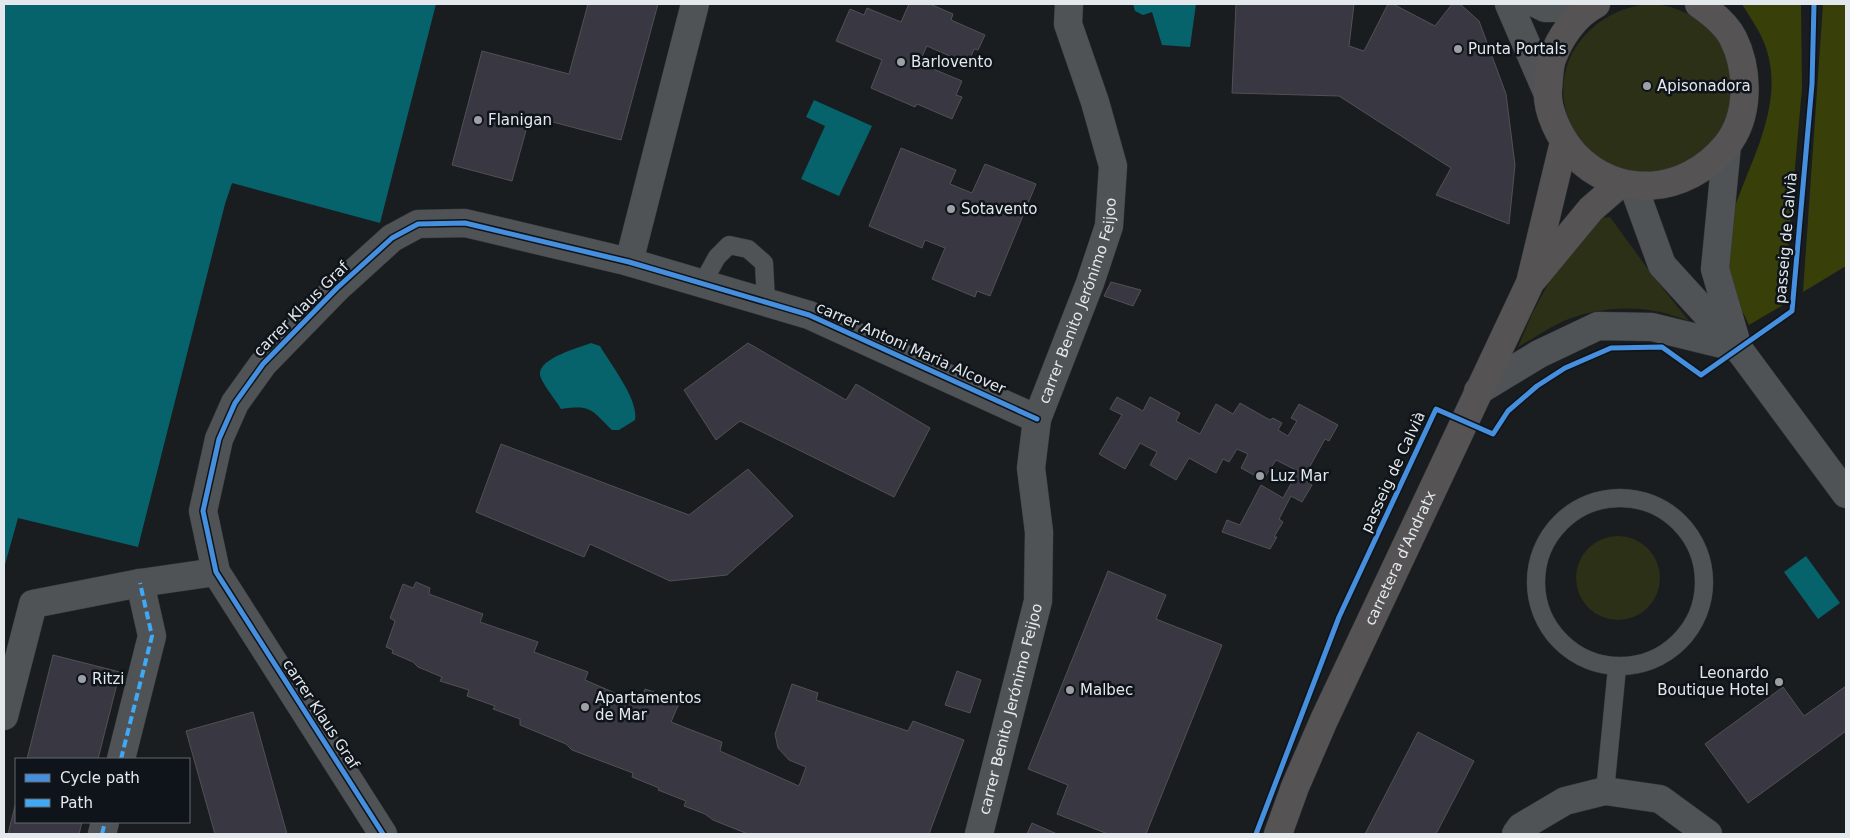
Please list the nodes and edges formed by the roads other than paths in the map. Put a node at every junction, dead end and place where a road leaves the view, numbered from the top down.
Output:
1 (695, 4) edge
2 (1069, 4) edge
3 (1509, 4) edge
4 (1537, 4) edge
5 (1591, 6) edge
6 (1709, 7) edge
7 (1547, 92) junction
8 (1564, 142) junction
9 (1728, 145) junction
10 (1627, 184) junction
11 (629, 262) junction
12 (1530, 283) junction
13 (702, 284) junction
14 (766, 302) junction
15 (1738, 348) junction
16 (1478, 391) junction
17 (1037, 420) junction
18 (1846, 494) edge
19 (216, 572) junction
20 (140, 583) junction
21 (1617, 668) junction
22 (4, 716) edge
23 (121, 758) edge
24 (1605, 791) junction
25 (383, 834) edge
26 (980, 834) edge
27 (1278, 834) edge
28 (1516, 834) edge
29 (1708, 834) edge

1 - 11 street
2 - 17 street, carrer Benito Jerónimo Feijoo
3 - 7 street
4 - 5 street
5 - 7 main road
6 - 9 main road
7 - 8 main road
8 - 10 main road
8 - 12 main road, carretera d'Andratx
9 - 10 main road
9 - 15 street
10 - 12 main road, carretera d'Andratx
10 - 15 street
11 - 13 street, carrer Antoni Maria Alcover
11 - 19 street, carrer Klaus Graf
12 - 16 main road, carretera d'Andratx
13 - 14 street, carrer Antoni Maria Alcover
13 - 14 lane
14 - 17 street, carrer Antoni Maria Alcover
15 - 16 street
15 - 18 street
16 - 27 main road, carretera d'Andratx
17 - 26 street, carrer Benito Jerónimo Feijoo
19 - 20 street
19 - 25 street, carrer Klaus Graf
20 - 22 street
20 - 23 street
21 - 21 lane
21 - 24 lane
24 - 28 street
24 - 29 street

